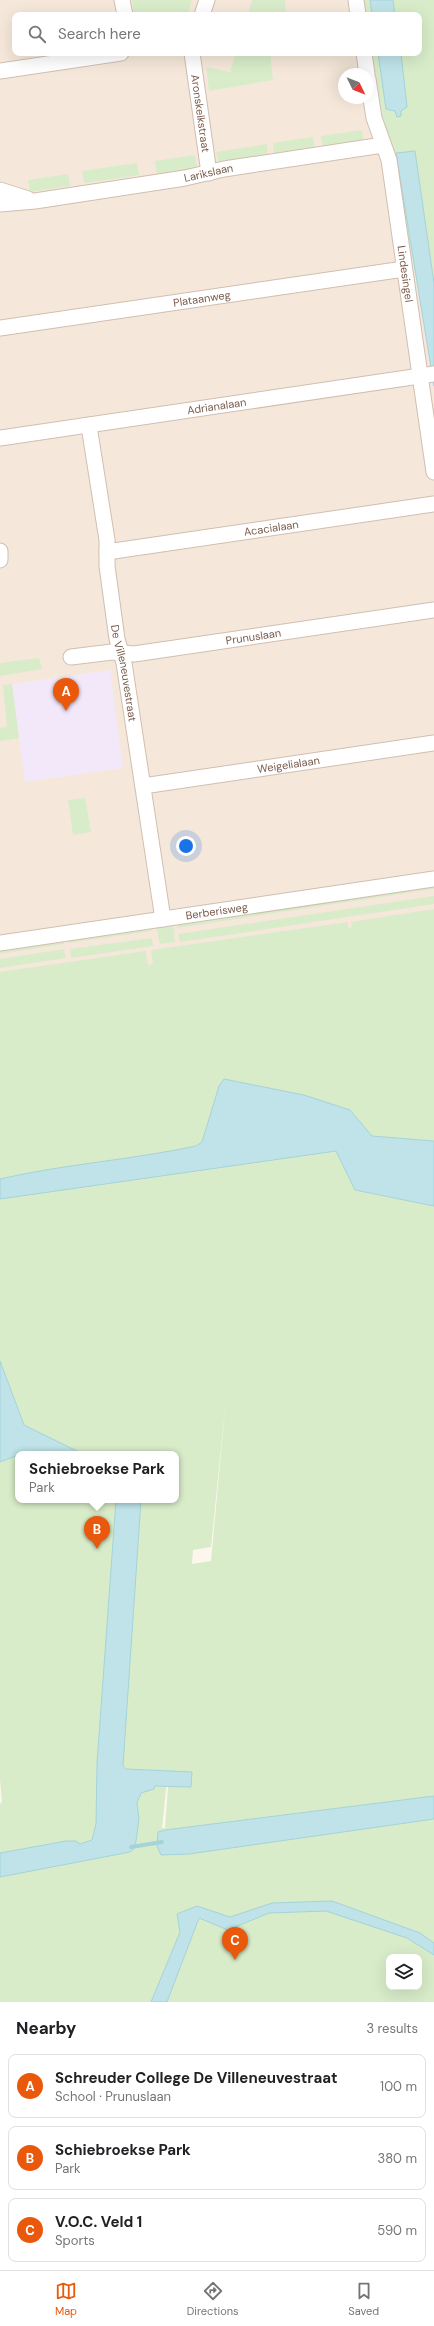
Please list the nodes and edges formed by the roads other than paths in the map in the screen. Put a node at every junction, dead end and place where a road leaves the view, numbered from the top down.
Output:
1 (122, 0) edge
2 (207, 0) edge
3 (356, 0) edge
4 (124, 12) edge
5 (203, 12) edge
6 (358, 12) edge
7 (102, 56) edge
8 (192, 56) edge
9 (364, 56) edge
10 (366, 68) edge
11 (0, 71) edge
12 (372, 104) edge
13 (383, 145) junction
14 (209, 173) junction
15 (0, 190) edge
16 (35, 201) junction
17 (0, 204) edge
18 (404, 269) junction
19 (0, 328) edge
20 (427, 376) edge
21 (89, 426) junction
22 (0, 438) edge
23 (434, 472) edge
24 (434, 504) edge
25 (0, 551) edge
26 (108, 552) junction
27 (0, 560) edge
28 (434, 610) edge
29 (122, 653) junction
30 (71, 657) dead end
31 (434, 743) edge
32 (143, 786) junction
33 (434, 879) edge
34 (163, 919) junction
35 (0, 943) edge

1 - 4 street
2 - 5 street
3 - 6 street
7 - 11 street
8 - 14 street, Aronskelkstraat
9 - 10 street
12 - 13 street, Lindesingel
13 - 14 street, Larikslaan
13 - 18 street, Lindesingel
14 - 16 street, Larikslaan
15 - 16 street, Larikslaan
16 - 17 street, Larikslaan
18 - 19 street, Plataanweg
18 - 20 street, Lindesingel
20 - 21 street, Adrianalaan
20 - 23 street, Lindesingel
21 - 22 street, Adrianalaan
21 - 26 street, De Villeneuvestraat
24 - 26 street, Acacialaan
25 - 27 street
26 - 29 street, De Villeneuvestraat
28 - 29 street, Prunuslaan
29 - 30 street, Prunuslaan
29 - 32 street, De Villeneuvestraat
31 - 32 street, Weigelialaan
32 - 34 street, De Villeneuvestraat
33 - 34 street, Berberisweg
34 - 35 street, Berberisweg

